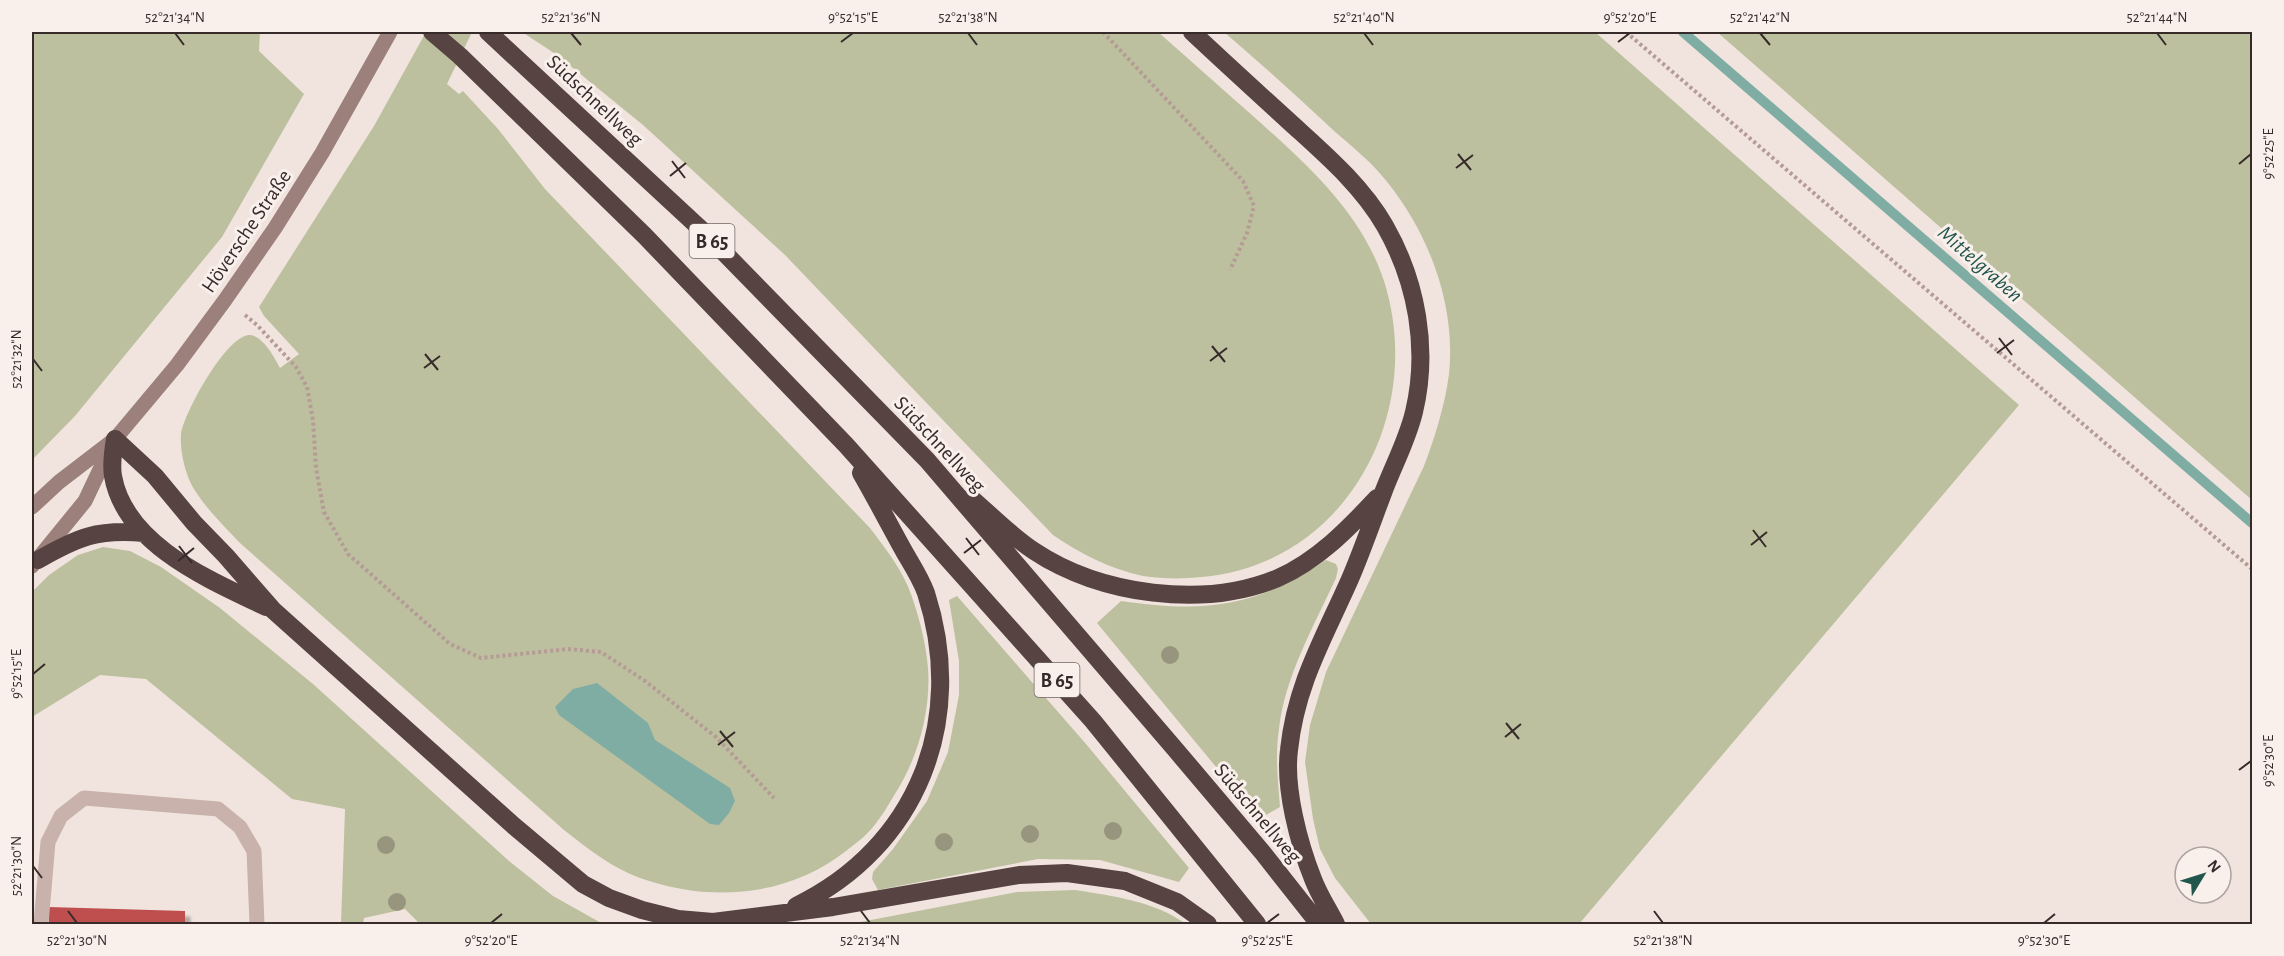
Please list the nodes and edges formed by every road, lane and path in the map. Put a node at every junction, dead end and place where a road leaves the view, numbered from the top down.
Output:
1 (390, 32) edge
2 (432, 32) edge
3 (488, 32) edge
4 (1103, 32) edge
5 (1192, 32) edge
6 (1626, 32) edge
7 (1230, 270) dead end
8 (225, 300) junction
9 (115, 439) junction
10 (846, 445) junction
11 (927, 460) junction
12 (1384, 490) junction
13 (32, 507) edge
14 (144, 533) junction
15 (35, 563) edge
16 (2253, 568) edge
17 (273, 610) junction
18 (774, 798) dead end
19 (784, 911) junction
20 (41, 924) edge
21 (257, 924) edge
22 (1208, 924) edge
23 (1257, 924) edge
24 (1319, 924) edge
25 (1336, 924) edge

1 - 8 main road, Höversche Straße
2 - 10 highway, B 65
3 - 11 highway, Südschnellweg / B 65
4 - 7 path
5 - 12 highway
6 - 16 path
8 - 9 main road, Höversche Straße
8 - 18 path
9 - 13 main road, Höversche Straße
9 - 14 highway
9 - 15 main road, Höversche Straße
9 - 17 highway
10 - 19 highway
10 - 23 highway, B 65
11 - 12 highway
11 - 24 highway, Südschnellweg / B 65
12 - 25 highway
14 - 15 highway
14 - 17 highway
17 - 19 highway
19 - 22 highway
20 - 21 lane

